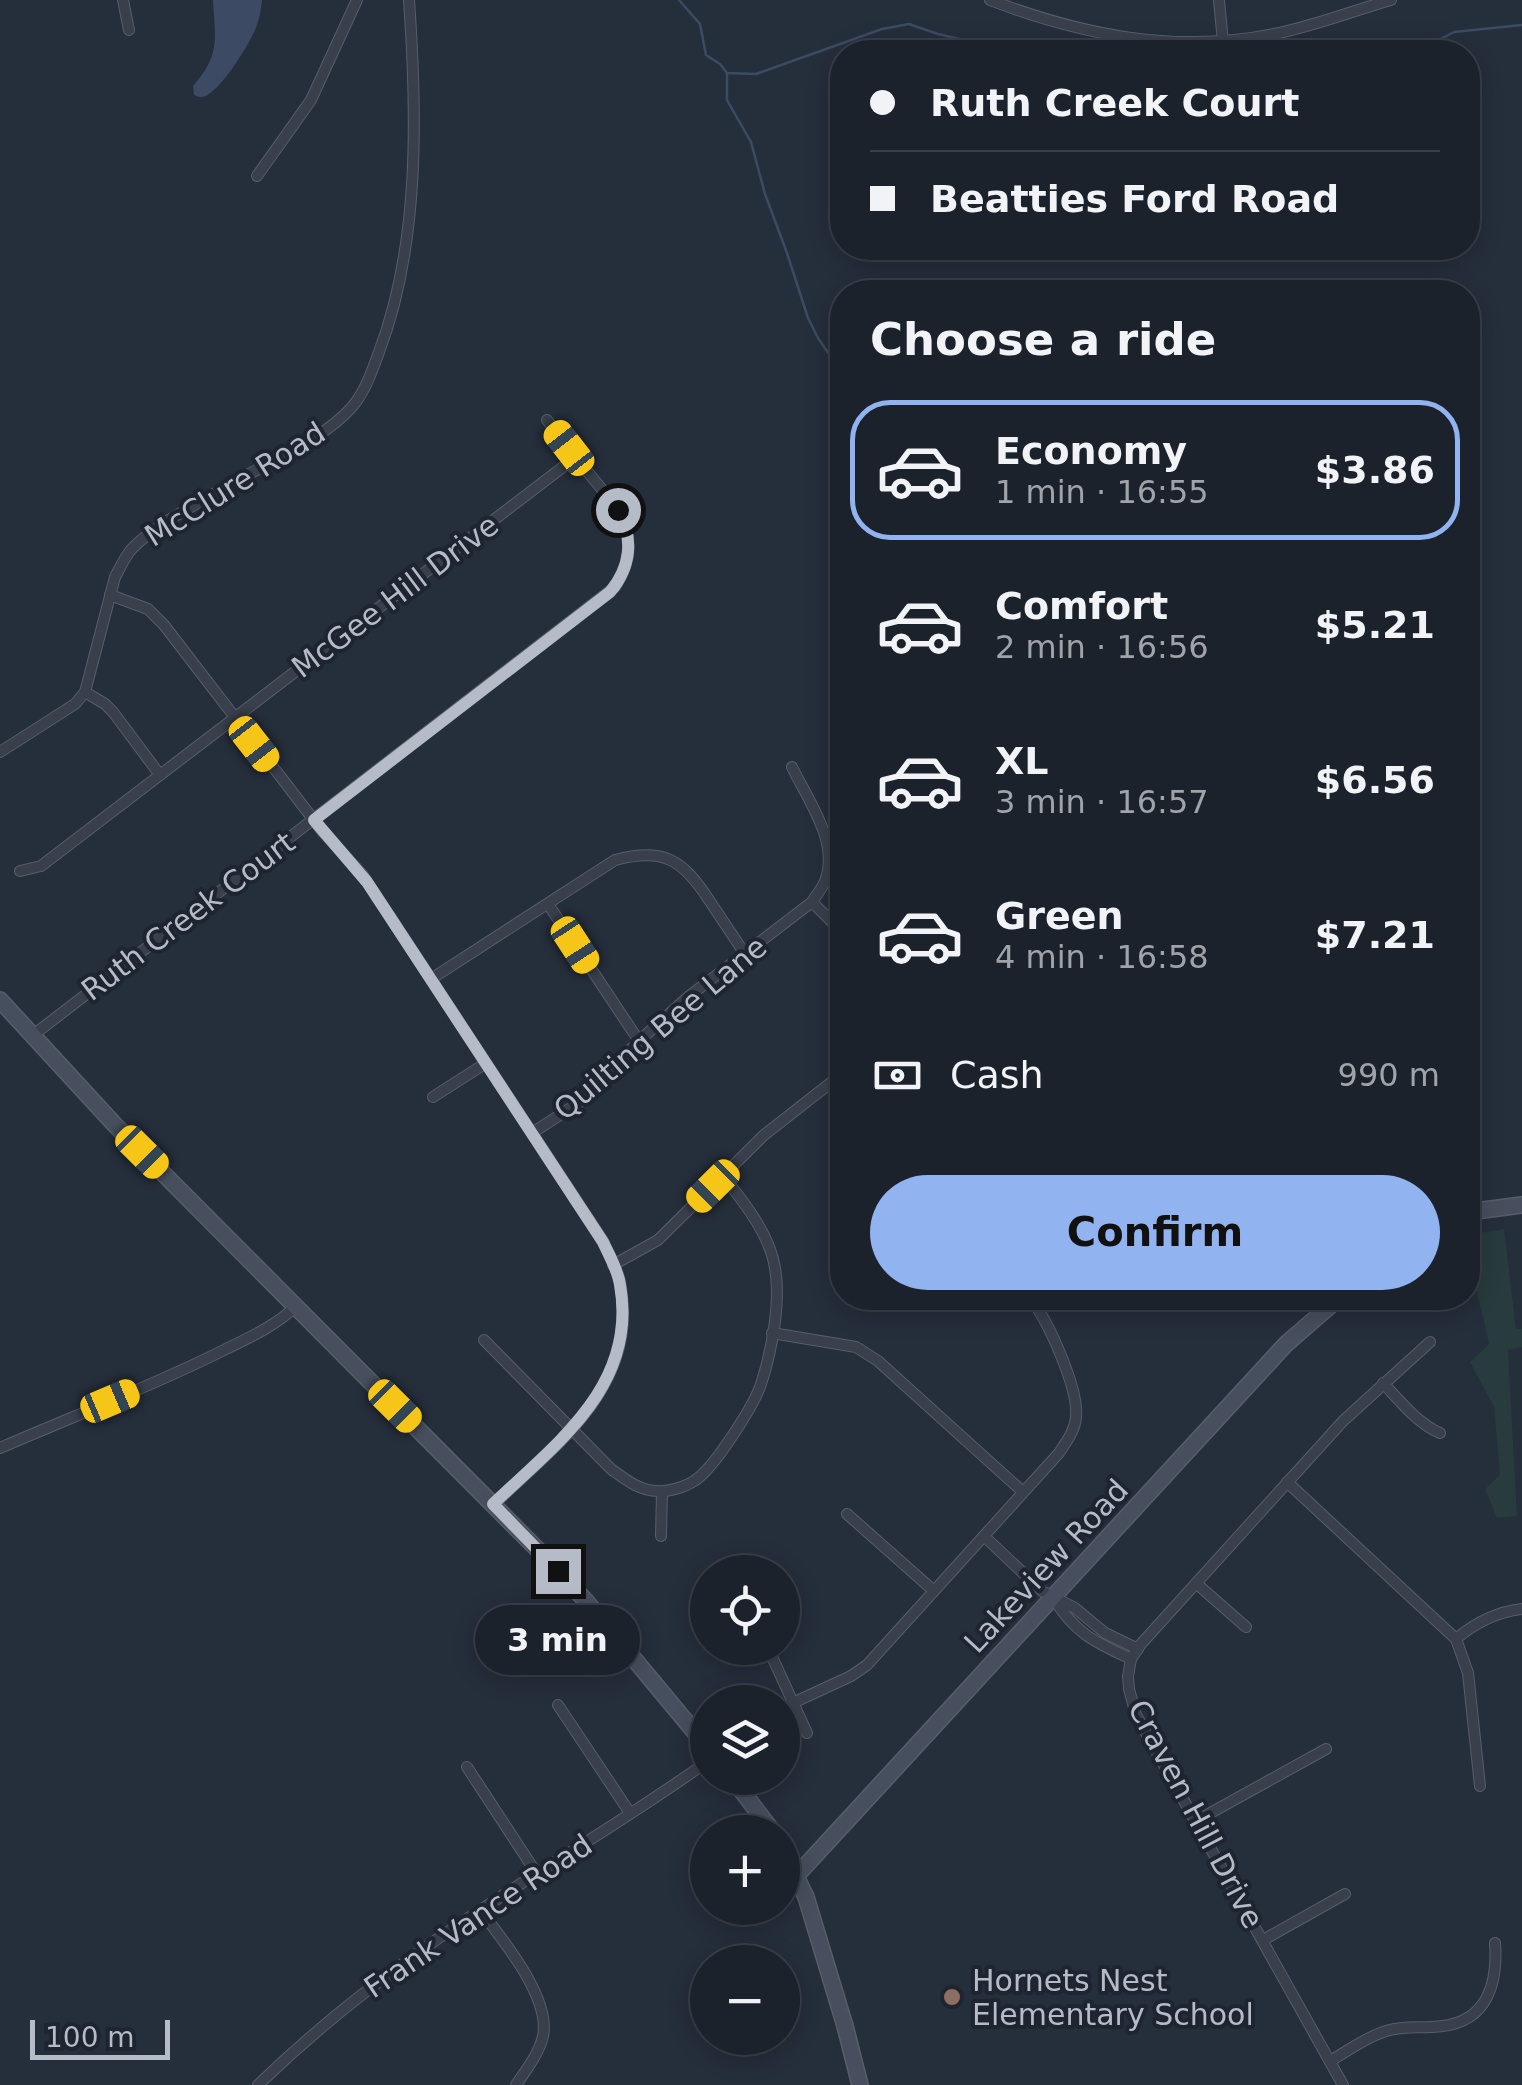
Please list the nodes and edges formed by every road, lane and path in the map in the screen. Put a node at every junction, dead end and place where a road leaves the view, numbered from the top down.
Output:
1 (123, 0) edge
2 (356, 0) edge
3 (409, 0) edge
4 (990, 0) edge
5 (1218, 0) edge
6 (1334, 0) edge
7 (1392, 0) edge
8 (1338, 15) junction
9 (129, 30) dead end
10 (1121, 40) edge
11 (1223, 40) edge
12 (1235, 40) edge
13 (257, 176) dead end
14 (547, 420) dead end
15 (576, 458) junction
16 (110, 596) junction
17 (85, 692) junction
18 (235, 718) junction
19 (0, 752) edge
20 (792, 767) dead end
21 (160, 775) junction
22 (314, 820) junction
23 (20, 872) dead end
24 (812, 902) junction
25 (548, 904) junction
26 (830, 920) edge
27 (745, 954) junction
28 (432, 978) junction
29 (0, 1000) edge
30 (32, 1036) junction
31 (639, 1041) junction
32 (486, 1063) junction
33 (830, 1083) edge
34 (433, 1097) dead end
35 (532, 1134) junction
36 (723, 1176) junction
37 (1522, 1204) edge
38 (1480, 1210) edge
39 (613, 1265) junction
40 (295, 1307) junction
41 (1038, 1310) edge
42 (1325, 1310) edge
43 (772, 1334) junction
44 (484, 1340) dead end
45 (1430, 1342) dead end
46 (1383, 1383) junction
47 (572, 1428) junction
48 (1440, 1433) dead end
49 (0, 1448) edge
50 (1287, 1482) junction
51 (662, 1492) junction
52 (1023, 1492) junction
53 (493, 1504) junction
54 (847, 1514) dead end
55 (661, 1536) dead end
56 (984, 1536) junction
57 (1196, 1584) junction
58 (934, 1591) junction
59 (1053, 1598) junction
60 (1522, 1609) edge
61 (1246, 1627) dead end
62 (1456, 1640) junction
63 (1134, 1654) junction
64 (800, 1700) edge
65 (558, 1705) dead end
66 (800, 1723) edge
67 (690, 1726) edge
68 (807, 1733) dead end
69 (1326, 1749) dead end
70 (467, 1767) dead end
71 (690, 1772) edge
72 (1480, 1786) dead end
73 (745, 1795) edge
74 (630, 1813) junction
75 (760, 1815) edge
76 (1196, 1821) junction
77 (800, 1872) edge
78 (536, 1874) junction
79 (800, 1884) edge
80 (1345, 1894) dead end
81 (480, 1910) junction
82 (1263, 1940) junction
83 (1495, 1943) dead end
84 (1330, 2061) junction
85 (258, 2085) edge
86 (516, 2085) edge
87 (860, 2085) edge
88 (1342, 2085) edge

1 - 9 street
2 - 13 street
3 - 16 street, McClure Road
4 - 10 street
5 - 11 street
6 - 8 street
7 - 8 street
8 - 12 street
14 - 15 street, Ruth Creek Court
15 - 18 street, McGee Hill Drive
15 - 22 street, Ruth Creek Court
16 - 17 street, McClure Road
16 - 18 street
17 - 19 street
17 - 21 street
18 - 21 street, McGee Hill Drive
18 - 22 street
20 - 24 street
21 - 23 street, McGee Hill Drive
22 - 28 street
22 - 30 street, Ruth Creek Court
24 - 26 street
24 - 27 street, Quilting Bee Lane
25 - 27 street
25 - 28 street
25 - 31 street
27 - 31 street, Quilting Bee Lane
28 - 32 street
29 - 30 main road
30 - 40 main road
31 - 35 street, Quilting Bee Lane
32 - 34 street
32 - 35 street
33 - 36 street
35 - 39 street
36 - 39 street
36 - 43 street
37 - 38 main road
39 - 47 street
40 - 49 street
40 - 53 main road
41 - 52 street
42 - 59 main road, Lakeview Road
43 - 51 street
43 - 52 street
44 - 47 street
45 - 46 street
46 - 48 street
46 - 50 street
47 - 51 street
47 - 53 street
50 - 57 street
50 - 62 street
51 - 55 street
52 - 56 street
53 - 67 main road
54 - 58 street
56 - 58 street
56 - 59 street
57 - 61 street
57 - 63 street
58 - 64 street
59 - 63 street
59 - 77 main road, Lakeview Road
60 - 62 street
62 - 72 street
63 - 76 street, Craven Hill Drive
65 - 74 street
66 - 68 street
69 - 76 street
70 - 78 street
71 - 74 street, Frank Vance Road
73 - 75 main road
74 - 78 street, Frank Vance Road
76 - 82 street, Craven Hill Drive
78 - 81 street, Frank Vance Road
79 - 87 main road
80 - 82 street
81 - 85 street, Frank Vance Road
81 - 86 street
82 - 84 street, Craven Hill Drive
83 - 84 street
84 - 88 street, Craven Hill Drive

